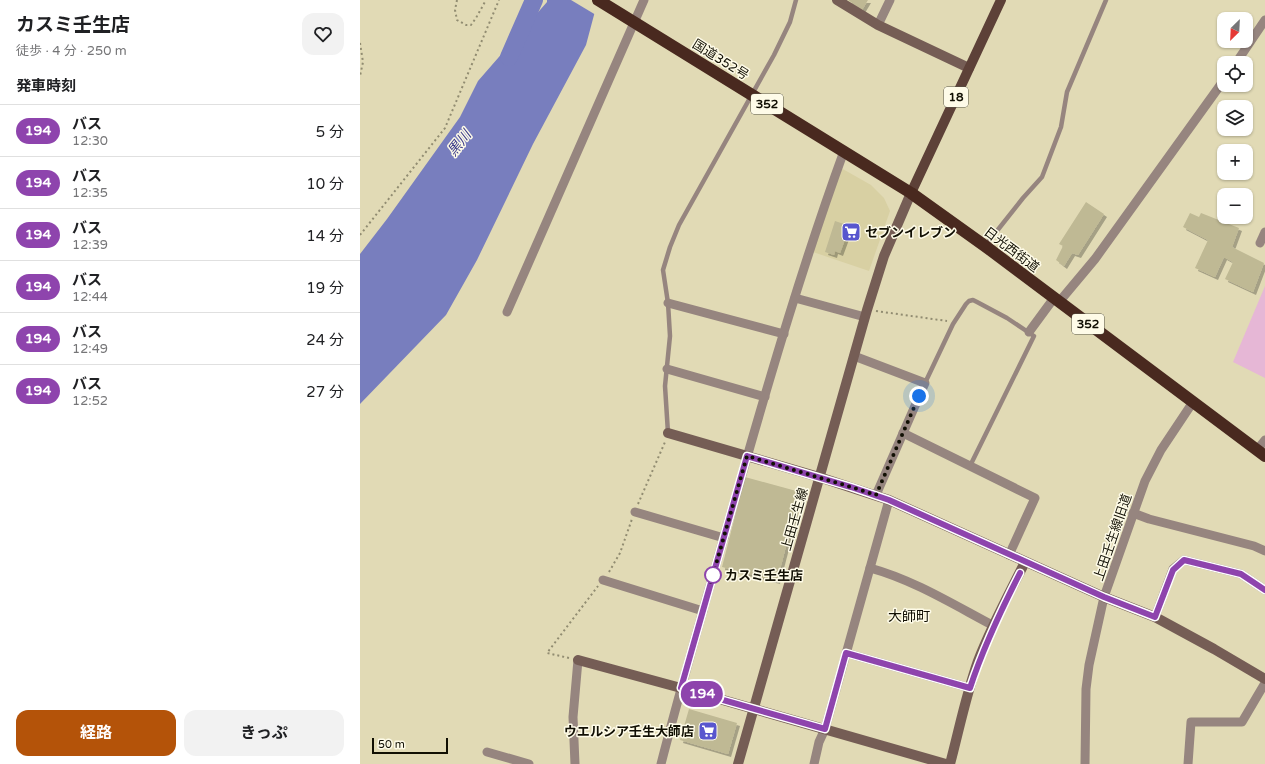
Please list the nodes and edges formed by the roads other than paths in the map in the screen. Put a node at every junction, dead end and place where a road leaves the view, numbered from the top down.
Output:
1 (598, 0) edge
2 (644, 0) edge
3 (796, 0) edge
4 (837, 0) edge
5 (890, 0) edge
6 (1001, 0) edge
7 (1106, 0) edge
8 (1265, 20) edge
9 (635, 22) junction
10 (878, 25) junction
11 (1241, 56) edge
12 (969, 68) junction
13 (1217, 90) edge
14 (752, 94) junction
15 (844, 151) junction
16 (911, 193) junction
17 (1265, 232) edge
18 (1260, 243) dead end
19 (985, 246) junction
20 (795, 298) junction
21 (1056, 300) junction
22 (668, 303) junction
23 (507, 312) dead end
24 (866, 313) junction
25 (1029, 332) junction
26 (784, 334) junction
27 (854, 356) junction
28 (667, 369) junction
29 (925, 383) junction
30 (765, 397) junction
31 (1193, 402) junction
32 (668, 433) joint
33 (903, 433) junction
34 (1265, 440) edge
35 (1261, 453) edge
36 (747, 456) junction
37 (970, 466) junction
38 (819, 477) junction
39 (876, 495) junction
40 (889, 500) junction
41 (635, 512) road end
42 (1133, 513) junction
43 (724, 538) junction
44 (1265, 551) edge
45 (1009, 555) junction
46 (1025, 562) junction
47 (870, 568) junction
48 (602, 580) road end
49 (1265, 590) edge
50 (1104, 597) junction
51 (703, 611) junction
52 (1155, 617) junction
53 (994, 626) junction
54 (846, 653) junction
55 (578, 660) joint
56 (1265, 679) edge
57 (1265, 683) edge
58 (681, 688) junction
59 (970, 688) junction
60 (754, 709) junction
61 (825, 729) junction
62 (488, 752) dead end
63 (529, 764) edge
64 (576, 764) edge
65 (661, 764) edge
66 (738, 764) edge
67 (814, 764) edge
68 (946, 764) edge
69 (950, 764) edge
70 (1085, 764) edge
71 (1188, 764) edge

1 - 9 highway, 国道352号 / 352
2 - 9 street
3 - 14 lane
4 - 10 street
5 - 10 street
6 - 12 main road, 18
7 - 19 lane
8 - 11 street
9 - 14 highway, 国道352号 / 352
9 - 23 street
10 - 12 street
12 - 16 main road, 18
13 - 21 street
14 - 15 highway, 国道352号 / 352
14 - 22 lane
15 - 16 highway, 国道352号 / 352
15 - 20 street
16 - 19 highway, 日光西街道 / 352
16 - 24 street, 上田壬生線
17 - 18 street
19 - 21 highway, 日光西街道 / 352
20 - 24 street
20 - 26 street
21 - 25 street
21 - 31 highway, 日光西街道 / 352
22 - 26 street
22 - 28 lane
24 - 27 street, 上田壬生線
25 - 29 lane
25 - 37 lane
26 - 30 street
27 - 29 street
27 - 38 street, 上田壬生線
28 - 30 street
28 - 32 lane
29 - 33 street
30 - 36 street
31 - 35 highway, 日光西街道 / 352
31 - 42 street, 上田壬生線旧道
32 - 36 street
33 - 37 street
33 - 39 street
34 - 35 street
36 - 38 street
36 - 43 street
37 - 45 street
38 - 39 street
38 - 60 street, 上田壬生線
39 - 40 street
40 - 45 street
40 - 47 street
41 - 43 street
42 - 44 street
42 - 50 street, 上田壬生線旧道
43 - 51 street
45 - 46 street
46 - 50 street
46 - 53 street
47 - 53 street
47 - 54 street
48 - 51 street
49 - 52 street
50 - 52 street
50 - 70 street, 上田壬生線旧道
51 - 58 street
52 - 56 street
53 - 59 street
54 - 59 street
54 - 61 street
55 - 58 street
55 - 64 street
57 - 71 street
58 - 60 street
58 - 65 street
59 - 69 street
60 - 61 street
60 - 66 street, 上田壬生線
61 - 67 street
61 - 68 street
62 - 63 street

